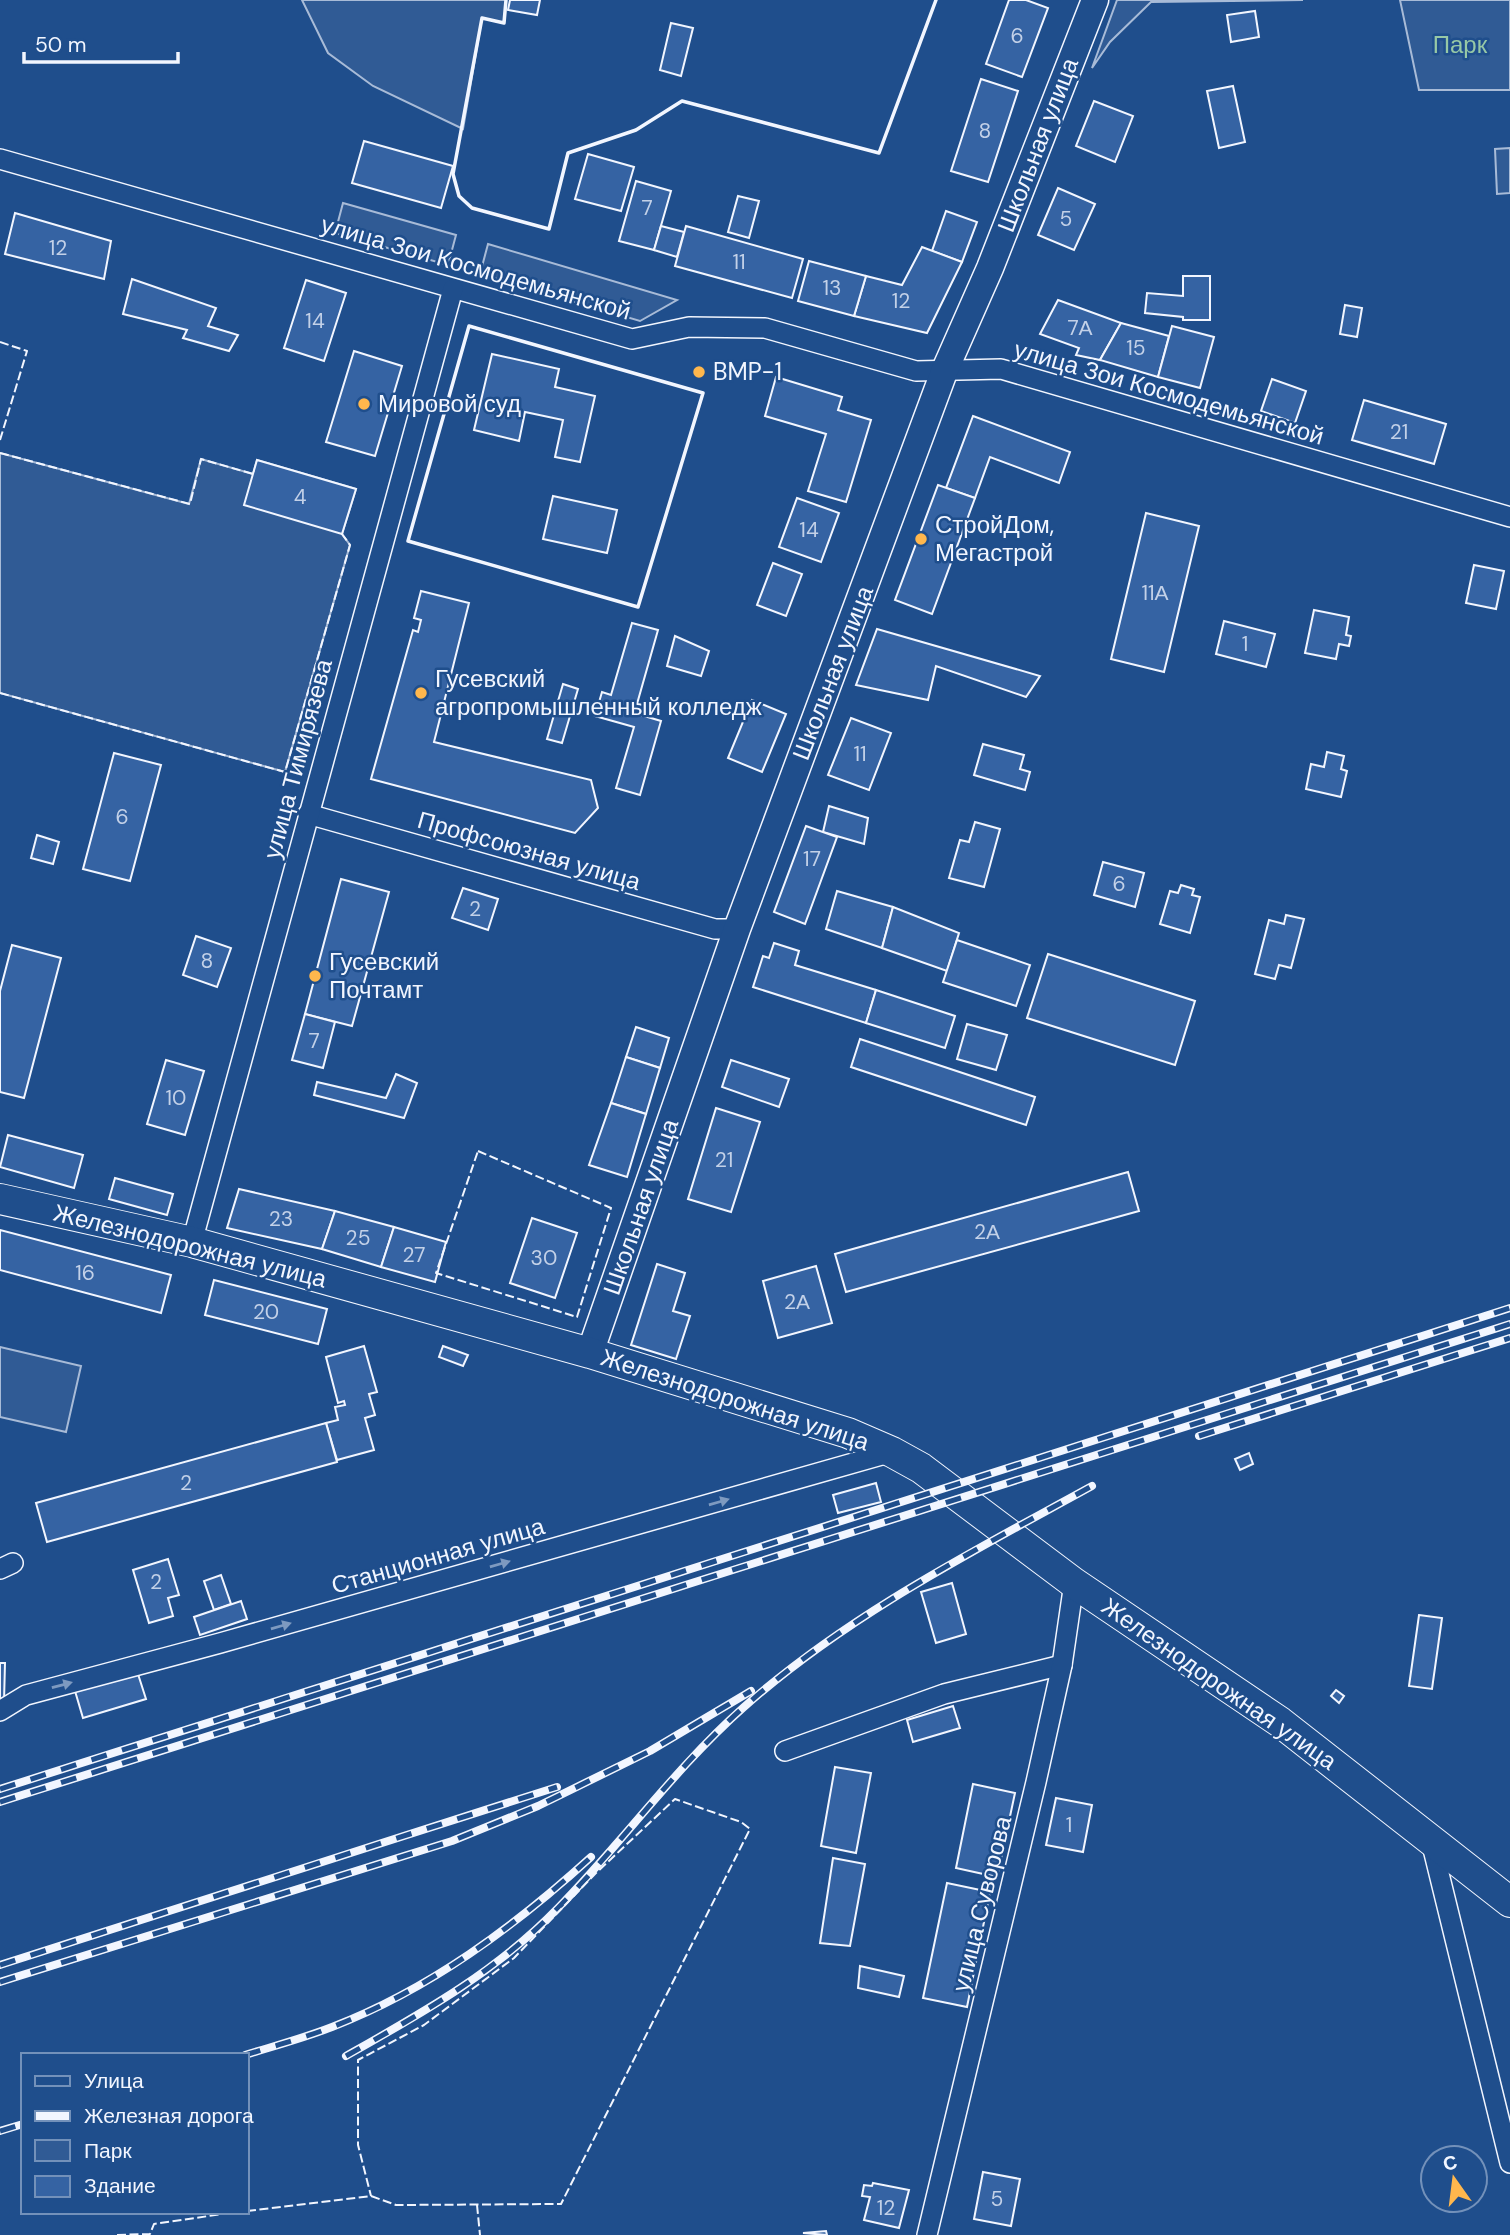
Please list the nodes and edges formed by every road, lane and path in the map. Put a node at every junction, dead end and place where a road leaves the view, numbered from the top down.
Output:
1 (1094, 0) edge
2 (0, 159) edge
3 (453, 289) junction
4 (944, 372) junction
5 (1510, 517) edge
6 (308, 814) junction
7 (737, 929) junction
8 (0, 1199) edge
9 (192, 1242) junction
10 (590, 1353) junction
11 (892, 1452) junction
12 (1074, 1583) junction
13 (1062, 1665) junction
14 (0, 1711) edge
15 (785, 1751) dead end
16 (1431, 1840) junction
17 (1510, 1902) edge
18 (1510, 2163) edge
19 (927, 2235) edge

1 - 4 main road, Школьная улица
2 - 3 street, улица Зои Космодемьянской
3 - 4 street, улица Зои Космодемьянской
3 - 6 street, улица Тимирязева
4 - 5 street, улица Зои Космодемьянской
4 - 7 main road, Школьная улица
6 - 7 street, Профсоюзная улица
6 - 9 street, улица Тимирязева
7 - 10 main road, Школьная улица
8 - 9 main road, Железнодорожная улица
9 - 10 main road, Железнодорожная улица
10 - 11 main road, Железнодорожная улица
11 - 12 main road, Железнодорожная улица
14 -> 11 street, Станционная улица
12 - 13 street, улица Суворова
12 - 16 main road, Железнодорожная улица
13 - 15 street
13 - 19 street, улица Суворова
16 - 17 main road, Железнодорожная улица
16 - 18 street

